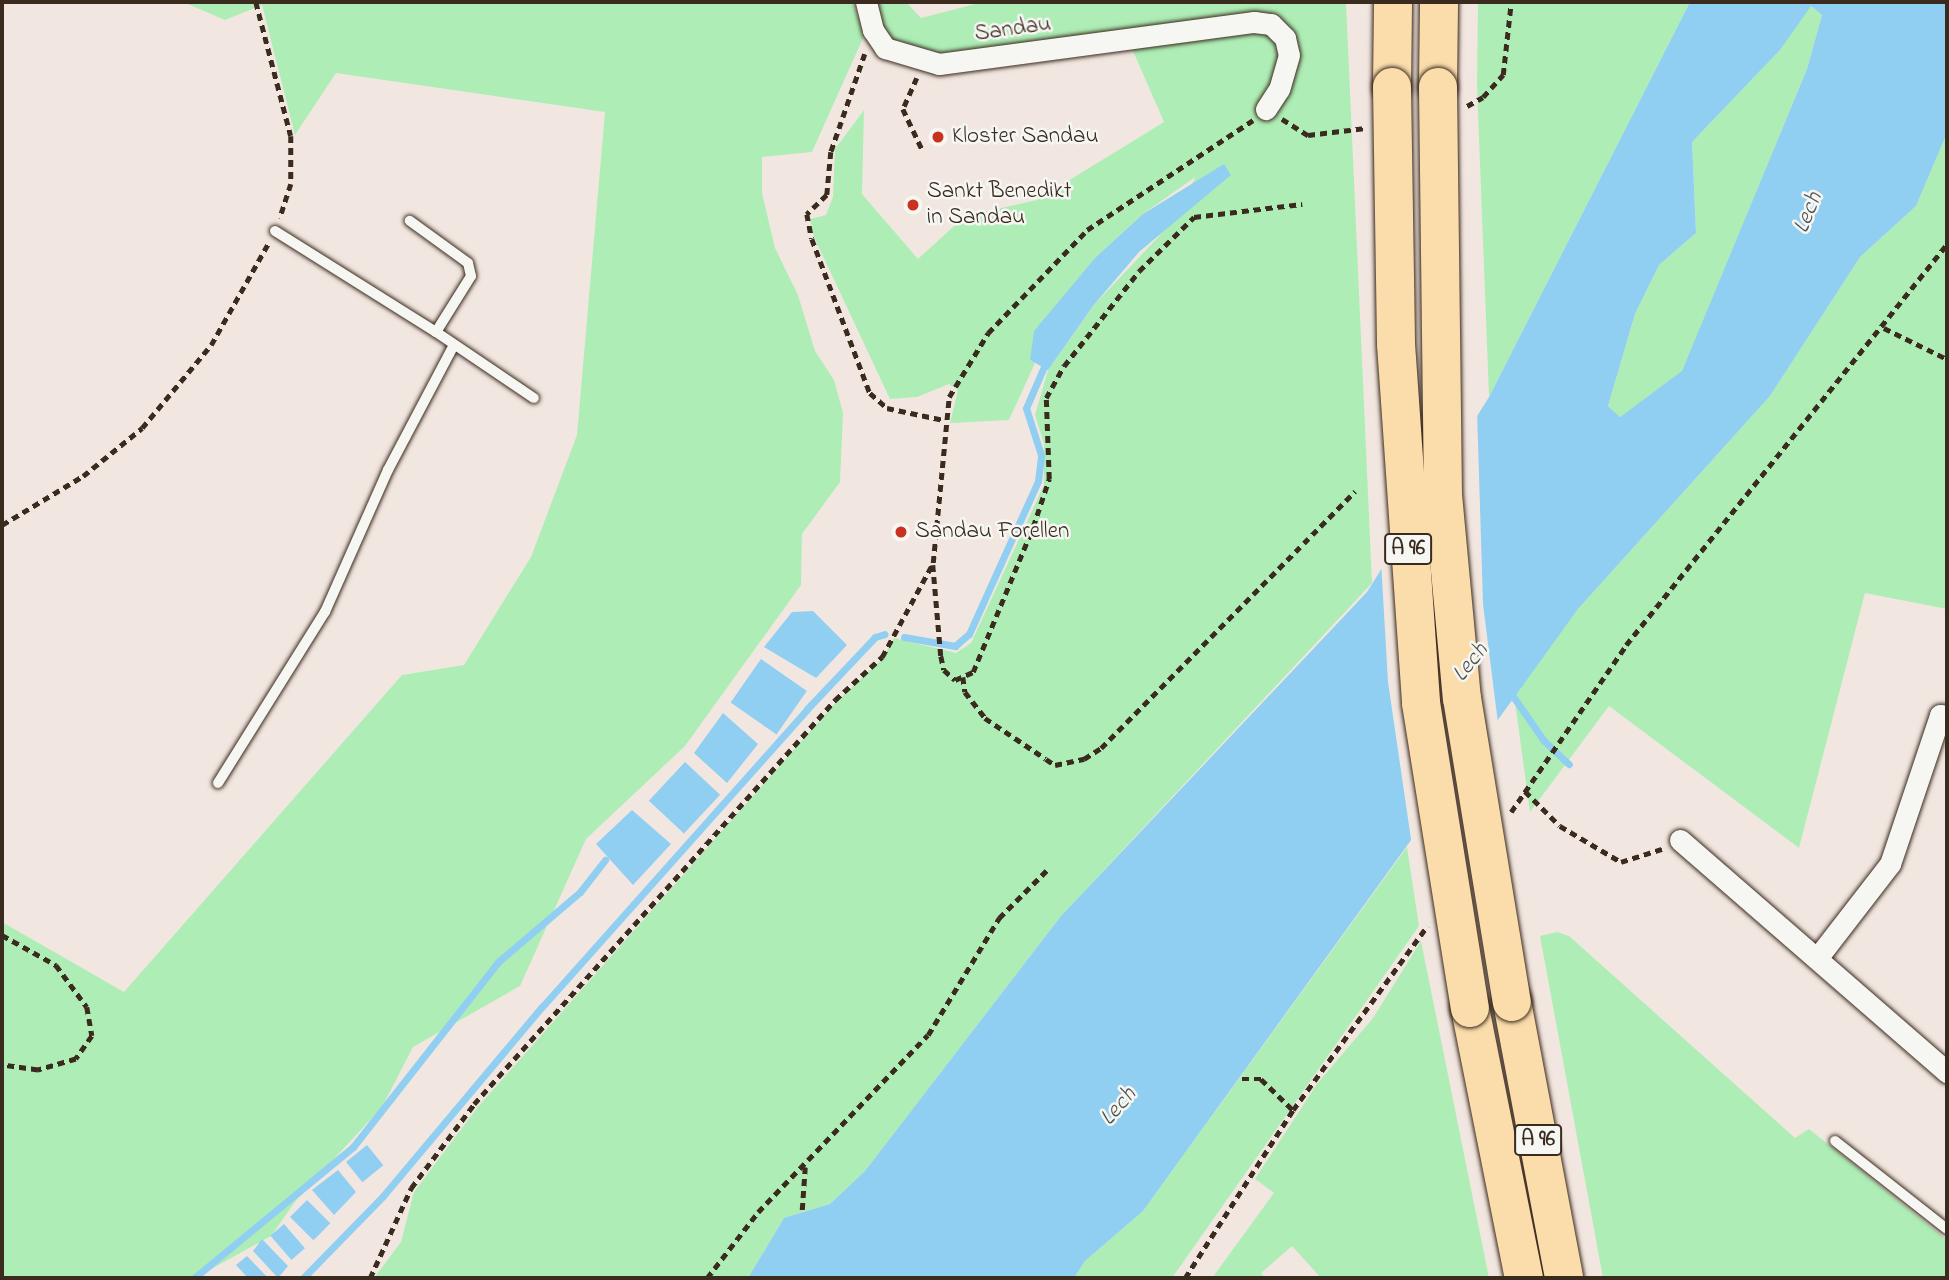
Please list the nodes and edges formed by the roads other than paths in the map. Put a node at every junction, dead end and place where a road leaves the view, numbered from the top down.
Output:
1 (866, 2) edge
2 (1393, 2) edge
3 (1439, 2) edge
4 (1266, 109) road end
5 (410, 221) dead end
6 (275, 231) road end
7 (436, 332) junction
8 (454, 345) junction
9 (534, 398) dead end
10 (1947, 716) edge
11 (218, 783) dead end
12 (1680, 840) road end
13 (1818, 957) junction
14 (1947, 1072) edge
15 (1835, 1141) dead end
16 (1947, 1228) edge
17 (1524, 1278) edge
18 (1564, 1278) edge

1 - 4 street, Sandau
2 - 17 highway, A 96, bridge
3 - 18 highway, A 96, bridge
5 - 7 lane
6 - 7 lane
7 - 8 lane
8 - 9 lane
8 - 11 lane
10 - 13 street
12 - 13 street
13 - 14 street
15 - 16 lane

